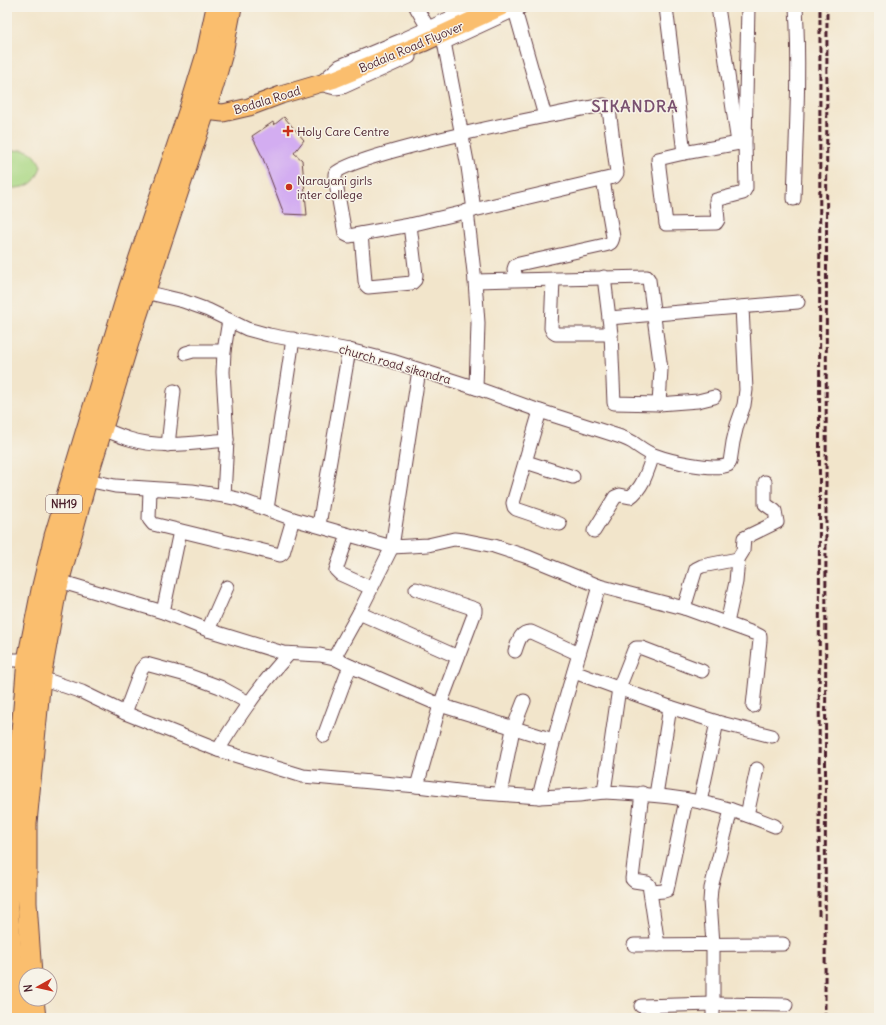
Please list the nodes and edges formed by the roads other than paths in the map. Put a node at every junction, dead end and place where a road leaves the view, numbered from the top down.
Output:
1 (216, 7) edge
2 (232, 7) edge
3 (416, 7) edge
4 (474, 7) edge
5 (666, 7) edge
6 (718, 7) edge
7 (748, 7) edge
8 (796, 7) edge
9 (513, 8) edge
10 (428, 28) junction
11 (444, 42) junction
12 (327, 82) junction
13 (198, 109) junction
14 (545, 116) junction
15 (462, 135) junction
16 (741, 143) junction
17 (684, 153) junction
18 (603, 180) junction
19 (794, 199) dead end
20 (470, 211) junction
21 (410, 225) junction
22 (361, 234) junction
23 (604, 277) junction
24 (516, 279) junction
25 (553, 279) junction
26 (475, 281) junction
27 (145, 292) junction
28 (798, 302) dead end
29 (742, 307) junction
30 (654, 315) junction
31 (609, 318) junction
32 (229, 320) junction
33 (611, 334) junction
34 (293, 339) junction
35 (349, 350) junction
36 (224, 351) junction
37 (186, 354) dead end
38 (418, 370) junction
39 (476, 388) junction
40 (174, 390) dead end
41 (714, 397) dead end
42 (659, 404) junction
43 (540, 411) junction
44 (103, 429) junction
45 (227, 440) junction
46 (168, 445) junction
47 (653, 455) junction
48 (526, 462) junction
49 (573, 477) dead end
50 (87, 480) junction
51 (765, 482) dead end
52 (150, 489) junction
53 (224, 496) junction
54 (267, 509) junction
55 (293, 518) junction
56 (560, 524) dead end
57 (319, 525) junction
58 (180, 531) junction
59 (594, 531) dead end
60 (348, 535) junction
61 (392, 547) junction
62 (738, 558) junction
63 (59, 581) junction
64 (599, 586) junction
65 (227, 587) dead end
66 (371, 588) junction
67 (416, 589) dead end
68 (684, 608) junction
69 (163, 612) junction
70 (359, 613) junction
71 (727, 624) junction
72 (208, 630) junction
73 (515, 651) dead end
74 (289, 654) junction
75 (579, 654) junction
76 (458, 657) junction
77 (334, 658) junction
78 (7, 660) edge
79 (27, 660) junction
80 (350, 666) junction
81 (702, 671) dead end
82 (574, 672) junction
83 (41, 678) junction
84 (619, 688) junction
85 (524, 701) dead end
86 (249, 703) junction
87 (440, 705) junction
88 (752, 706) dead end
89 (670, 707) junction
90 (125, 713) junction
91 (717, 722) junction
92 (513, 729) junction
93 (324, 736) dead end
94 (772, 736) dead end
95 (553, 740) junction
96 (218, 750) junction
97 (13, 756) edge
98 (757, 769) dead end
99 (417, 786) junction
100 (604, 792) junction
101 (642, 793) junction
102 (500, 794) junction
103 (656, 795) junction
104 (539, 797) junction
105 (686, 800) junction
106 (700, 802) junction
107 (731, 810) junction
108 (747, 815) junction
109 (775, 826) dead end
110 (651, 892) junction
111 (713, 944) junction
112 (783, 944) dead end
113 (634, 945) dead end
114 (658, 945) junction
115 (31, 967) edge
116 (12, 994) edge
117 (713, 1004) junction
118 (786, 1005) dead end
119 (641, 1006) dead end
120 (35, 1007) edge
121 (18, 1018) edge
122 (36, 1018) edge
123 (713, 1018) edge

1 - 13 highway, NH19
2 - 13 highway, NH19
3 - 10 street
4 - 10 street
5 - 17 street
6 - 16 street
7 - 16 street
8 - 19 street
9 - 11 street
9 - 12 main road, Bodala Road Flyover
9 - 14 street
10 - 12 street
11 - 12 street
11 - 15 street
12 - 13 main road, Bodala Road
13 - 27 highway, NH19
13 - 79 highway, NH19
14 - 15 street
14 - 18 street
15 - 20 street
15 - 22 street
16 - 17 street
16 - 17 street
18 - 20 street
18 - 24 street
20 - 21 street
20 - 26 street
21 - 22 street
21 - 22 street
23 - 25 street
23 - 30 street
23 - 31 street
24 - 25 street
24 - 26 street
25 - 33 street
26 - 39 street
27 - 32 street, church road sikandra
27 - 44 highway, NH19
28 - 29 street
29 - 30 street
29 - 47 street, church road sikandra
30 - 31 street
30 - 42 street
31 - 33 street
32 - 34 street, church road sikandra
32 - 36 street
33 - 42 street
34 - 35 street, church road sikandra
34 - 54 street
35 - 38 street, church road sikandra
35 - 57 street
36 - 37 street
36 - 45 street
38 - 39 street, church road sikandra
38 - 61 street
39 - 43 street, church road sikandra
40 - 46 street
41 - 42 street
43 - 47 street, church road sikandra
43 - 48 street
44 - 46 street
44 - 50 highway, NH19
45 - 46 street
45 - 53 street
47 - 59 street
48 - 49 street
48 - 56 street
50 - 52 street
50 - 63 highway, NH19
51 - 62 street
52 - 53 street
52 - 58 street
53 - 54 street
54 - 55 street
55 - 57 street
55 - 58 street
57 - 60 street
58 - 69 street
60 - 61 street
60 - 66 street
61 - 64 street
61 - 66 street
62 - 68 street
62 - 71 street
63 - 69 street
63 - 83 highway, NH19
64 - 68 street
64 - 75 street
65 - 72 street
66 - 70 street
67 - 76 street
68 - 71 street
69 - 72 street
70 - 76 street
70 - 77 street
71 - 88 street
72 - 74 street
73 - 75 street
74 - 77 street
74 - 86 street
75 - 82 street
76 - 87 street
77 - 80 street
78 - 79 street
79 - 97 highway, NH19
80 - 87 street
80 - 93 street
81 - 84 street
82 - 84 street
82 - 95 street
83 - 90 street
83 - 115 highway, NH19
84 - 89 street
84 - 100 street
85 - 92 street
86 - 90 street
86 - 96 street
87 - 92 street
87 - 99 street
89 - 91 street
89 - 103 street
90 - 96 street
91 - 94 street
91 - 106 street
92 - 95 street
92 - 102 street
95 - 104 street
96 - 99 street
97 - 116 highway, NH19
98 - 108 street
99 - 102 street
100 - 101 street
100 - 104 street
101 - 103 street
101 - 110 street
102 - 104 street
103 - 105 street
105 - 106 street
105 - 110 street
106 - 107 street
107 - 108 street
107 - 111 street
108 - 109 street
110 - 114 street
111 - 112 street
111 - 114 street
111 - 117 street
113 - 114 street
116 - 121 highway, NH19
117 - 118 street
117 - 119 street
117 - 123 street
120 - 122 highway

